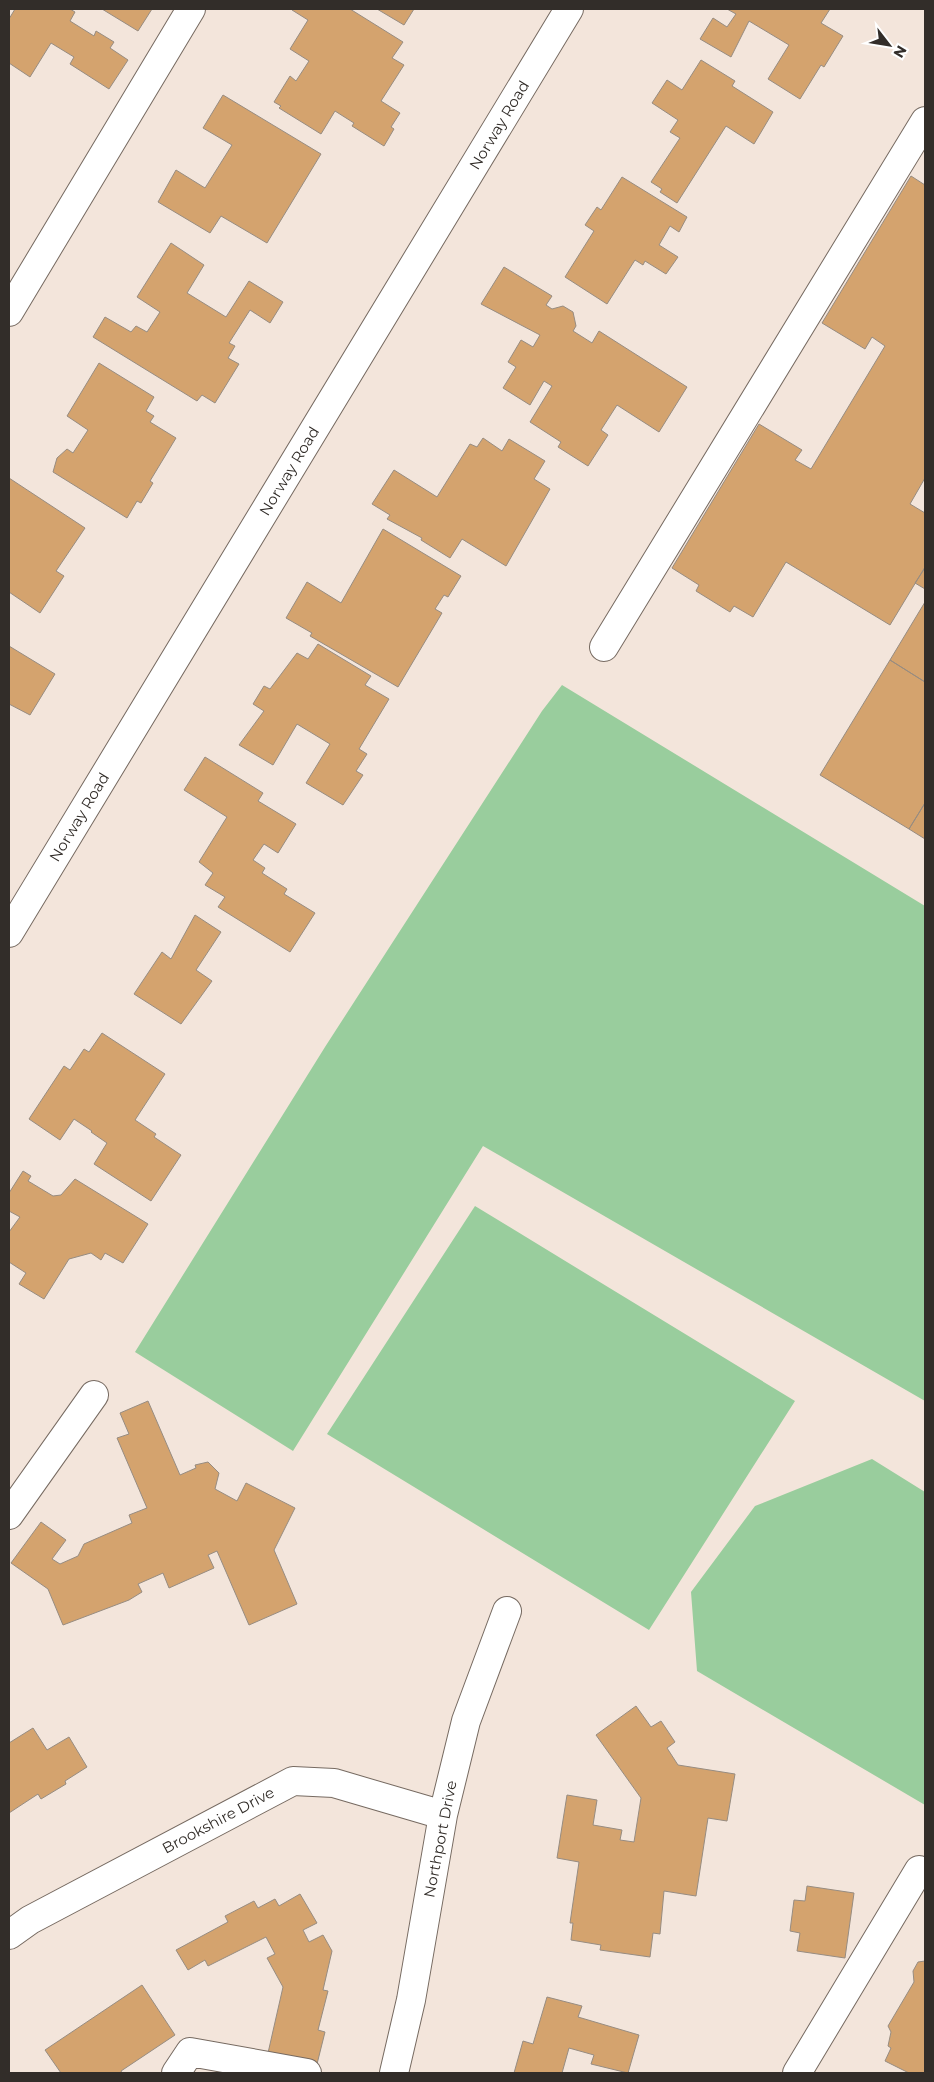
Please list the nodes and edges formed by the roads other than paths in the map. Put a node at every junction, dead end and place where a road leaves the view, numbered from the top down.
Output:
1 (191, 9) edge
2 (569, 9) edge
3 (925, 121) edge
4 (9, 312) edge
5 (604, 646) dead end
6 (9, 933) edge
7 (94, 1395) dead end
8 (9, 1515) edge
9 (508, 1611) dead end
10 (443, 1815) junction
11 (919, 1870) dead end
12 (9, 1935) edge
13 (176, 2073) edge
14 (307, 2073) edge
15 (394, 2073) edge
16 (797, 2073) edge

1 - 4 street
2 - 6 street, Norway Road
3 - 5 street
7 - 8 street
9 - 10 street, Northport Drive
10 - 12 street, Brookshire Drive
10 - 15 street, Northport Drive
11 - 16 street
13 - 14 street

